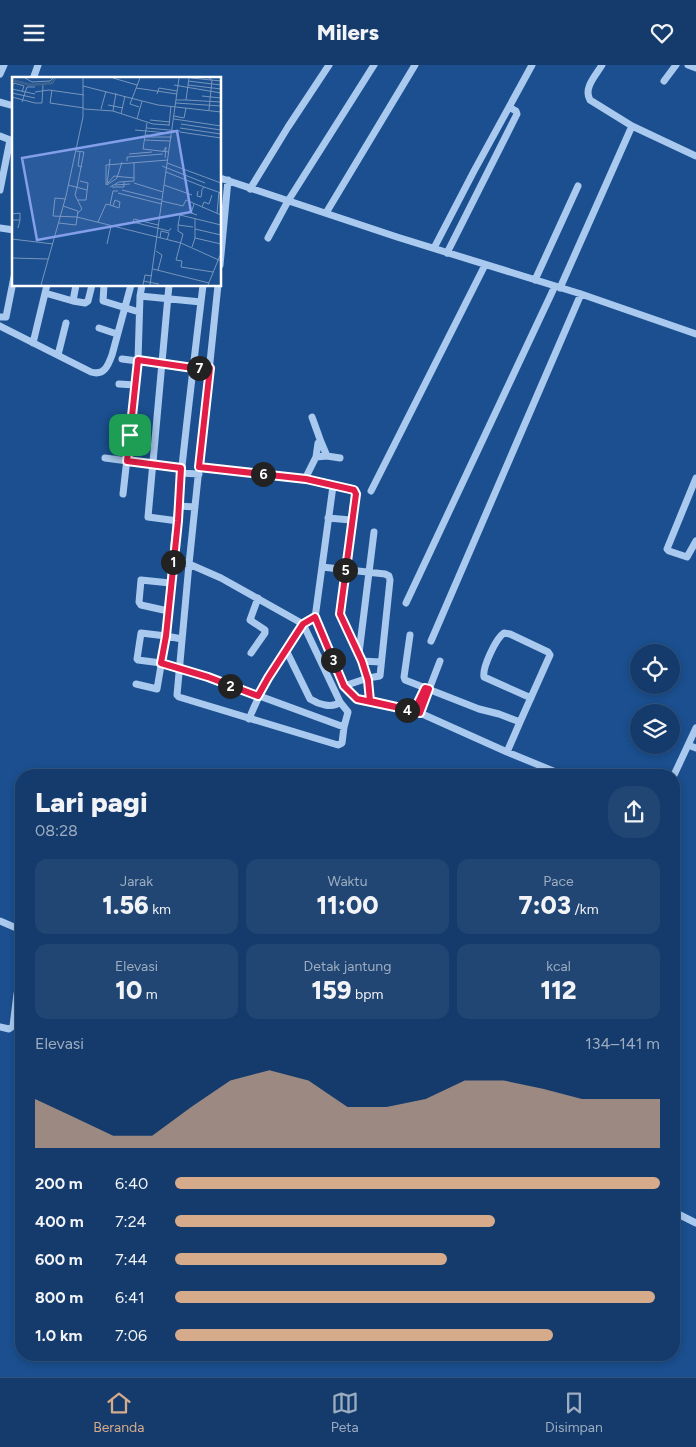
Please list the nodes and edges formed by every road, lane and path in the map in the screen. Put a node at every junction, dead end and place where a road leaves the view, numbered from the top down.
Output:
1 (4, 65) edge
2 (38, 65) edge
3 (329, 65) edge
4 (374, 65) edge
5 (415, 65) edge
6 (532, 65) edge
7 (602, 65) edge
8 (676, 65) edge
9 (688, 65) edge
10 (696, 68) edge
11 (0, 74) edge
12 (34, 77) edge
13 (664, 81) dead end
14 (509, 107) junction
15 (632, 127) junction
16 (0, 136) edge
17 (12, 140) edge
18 (696, 156) edge
19 (221, 178) edge
20 (228, 180) junction
21 (578, 186) dead end
22 (250, 189) junction
23 (0, 190) edge
24 (288, 201) junction
25 (455, 206) junction
26 (326, 213) junction
27 (467, 213) junction
28 (268, 238) dead end
29 (434, 249) junction
30 (447, 253) junction
31 (221, 254) edge
32 (486, 265) junction
33 (535, 280) junction
34 (12, 286) edge
35 (76, 286) edge
36 (92, 286) edge
37 (104, 286) edge
38 (131, 286) edge
39 (142, 286) edge
40 (169, 286) edge
41 (203, 286) edge
42 (218, 286) edge
43 (557, 287) junction
44 (46, 289) edge
45 (581, 294) junction
46 (140, 296) junction
47 (168, 299) junction
48 (73, 301) junction
49 (201, 302) junction
50 (126, 309) junction
51 (139, 312) junction
52 (0, 317) edge
53 (66, 323) dead end
54 (0, 326) edge
55 (98, 328) dead end
56 (117, 334) junction
57 (696, 334) edge
58 (33, 343) junction
59 (58, 355) junction
60 (122, 359) dead end
61 (138, 360) junction
62 (163, 363) junction
63 (193, 368) junction
64 (210, 368) junction
65 (119, 384) dead end
66 (135, 385) junction
67 (312, 417) dead end
68 (113, 434) dead end
69 (130, 435) junction
70 (321, 442) junction
71 (328, 456) junction
72 (316, 457) junction
73 (340, 458) dead end
74 (105, 459) dead end
75 (127, 461) junction
76 (153, 465) junction
77 (181, 471) junction
78 (199, 471) junction
79 (696, 478) edge
80 (306, 479) junction
81 (333, 486) junction
82 (371, 491) dead end
83 (122, 494) dead end
84 (178, 505) junction
85 (195, 507) junction
86 (328, 517) junction
87 (351, 520) junction
88 (178, 521) junction
89 (374, 532) dead end
90 (696, 541) edge
91 (173, 559) junction
92 (189, 563) junction
93 (322, 567) junction
94 (345, 571) junction
95 (369, 572) junction
96 (170, 583) junction
97 (258, 598) junction
98 (406, 603) dead end
99 (168, 611) junction
100 (309, 621) junction
101 (346, 628) junction
102 (361, 630) junction
103 (410, 635) dead end
104 (166, 636) junction
105 (182, 639) junction
106 (431, 641) dead end
107 (287, 650) junction
108 (251, 653) dead end
109 (360, 658) junction
110 (440, 659) dead end
111 (381, 662) junction
112 (161, 663) junction
113 (179, 668) junction
114 (368, 678) junction
115 (136, 684) dead end
116 (344, 686) junction
117 (427, 688) junction
118 (258, 696) junction
119 (531, 698) junction
120 (370, 701) junction
121 (340, 702) junction
122 (417, 712) junction
123 (249, 719) junction
124 (520, 722) junction
125 (344, 727) junction
126 (696, 729) edge
127 (688, 745) junction
128 (696, 748) edge
129 (507, 752) junction
130 (548, 769) edge
131 (677, 769) edge
132 (0, 921) edge
133 (15, 926) edge
134 (15, 1010) edge
135 (0, 1027) edge
136 (680, 1215) edge
137 (696, 1223) edge

1 - 11 street
2 - 12 street
3 - 22 street
4 - 24 street
5 - 26 street
6 - 14 street
7 - 15 street
8 - 13 street
9 - 10 street
14 - 25 street
14 - 27 street
15 - 18 street
15 - 43 street
16 - 17 street
17 - 23 street
19 - 20 street
20 - 22 street
20 - 31 street
21 - 33 street
22 - 24 street
24 - 26 street
24 - 28 street
25 - 27 street
25 - 29 street
26 - 29 street
27 - 30 street
29 - 30 street
30 - 32 street
32 - 33 street
32 - 82 street
33 - 43 street
34 - 52 street
35 - 48 street
36 - 48 street
37 - 50 street
38 - 50 street
39 - 46 street
40 - 47 street
41 - 49 street
42 - 64 street
43 - 45 street
43 - 98 street
44 - 48 street
44 - 58 street
45 - 57 street
45 - 106 street
46 - 47 street
46 - 51 street
47 - 49 street
47 - 62 street
49 - 63 street
50 - 51 street
50 - 56 street
51 - 61 street
53 - 59 street
54 - 58 street
55 - 56 street
56 - 59 street
58 - 59 street
60 - 61 street
61 - 62 street
61 - 66 street
62 - 63 street
62 - 76 street
63 - 64 street
63 - 77 street
64 - 78 street
65 - 66 street
66 - 69 street
67 - 70 street
68 - 69 street
69 - 75 street
70 - 71 street
70 - 72 street
71 - 72 street
71 - 73 street
72 - 80 street
74 - 75 street
75 - 76 street
75 - 83 street
76 - 77 street
76 - 88 street
77 - 78 street
77 - 84 street
78 - 80 street
78 - 85 street
79 - 90 street
80 - 81 street
81 - 86 street
81 - 87 street
84 - 85 street
84 - 88 street
85 - 92 street
86 - 87 street
86 - 93 street
87 - 94 street
88 - 91 street
89 - 95 street
91 - 92 street
91 - 96 street
92 - 97 street
92 - 105 street
93 - 94 street
93 - 100 street
94 - 95 street
94 - 101 street
95 - 102 street
95 - 111 street
96 - 99 street
96 - 99 street
97 - 100 street
97 - 108 street
99 - 104 street
100 - 107 street
100 - 116 street
100 - 121 street
101 - 102 street
101 - 109 street
102 - 109 street
103 - 117 street
104 - 105 street
104 - 112 street
104 - 112 street
105 - 113 street
107 - 118 street
107 - 121 street
109 - 111 street
109 - 114 street
110 - 117 street
111 - 114 street
112 - 113 street
112 - 115 street
113 - 118 street
113 - 123 street
114 - 116 street
114 - 120 street
116 - 120 street
117 - 122 street
117 - 124 street
118 - 123 street
118 - 125 street
119 - 119 street
119 - 124 street
120 - 122 street
121 - 125 street
122 - 129 street
123 - 125 street
124 - 129 street
126 - 127 street
127 - 128 street
127 - 131 street
129 - 130 street
132 - 133 street
134 - 135 street
136 - 137 street

